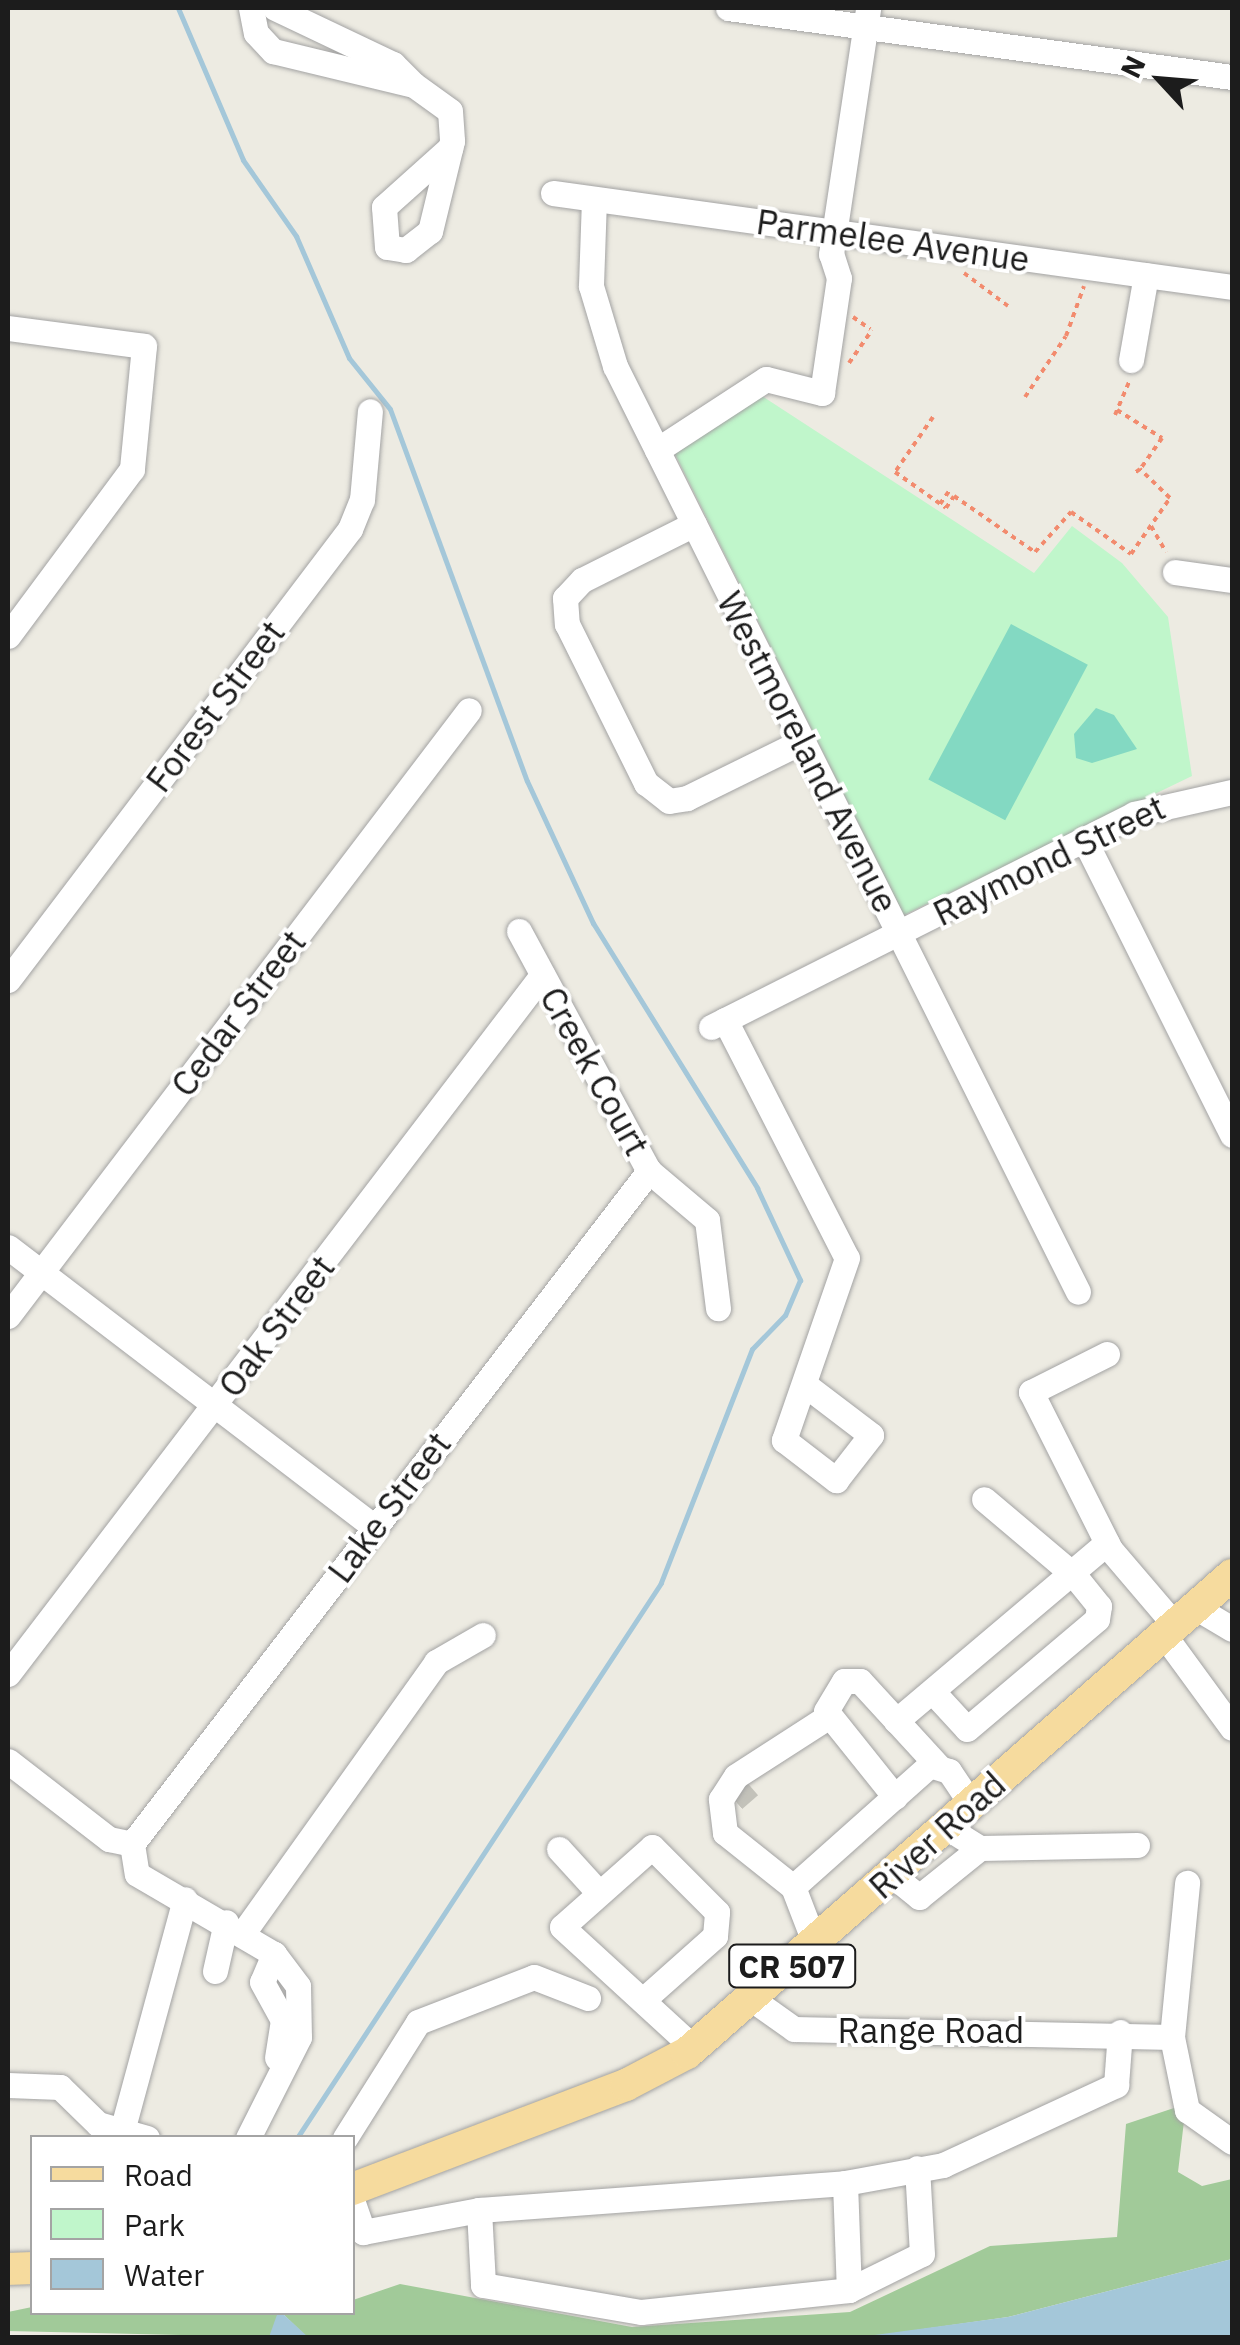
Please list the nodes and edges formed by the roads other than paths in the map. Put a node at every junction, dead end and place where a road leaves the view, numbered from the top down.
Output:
1 (251, 8) edge
2 (276, 8) edge
3 (728, 8) edge
4 (867, 17) edge
5 (308, 25) junction
6 (299, 58) junction
7 (1232, 77) edge
8 (414, 85) junction
9 (450, 148) dead end
10 (553, 193) dead end
11 (594, 199) junction
12 (837, 232) junction
13 (1146, 275) junction
14 (1232, 287) edge
15 (8, 328) edge
16 (1131, 360) road end
17 (370, 411) dead end
18 (657, 450) junction
19 (694, 524) junction
20 (1171, 563) road end
21 (1232, 580) edge
22 (8, 636) edge
23 (469, 710) dead end
24 (803, 741) junction
25 (1232, 792) edge
26 (1084, 839) junction
27 (519, 931) dead end
28 (898, 933) junction
29 (542, 975) junction
30 (8, 980) edge
31 (1232, 1135) edge
32 (649, 1171) junction
33 (8, 1247) edge
34 (41, 1272) junction
35 (1078, 1292) dead end
36 (718, 1308) dead end
37 (8, 1316) edge
38 (1107, 1354) dead end
39 (804, 1384) junction
40 (216, 1406) junction
41 (984, 1499) dead end
42 (373, 1526) junction
43 (1107, 1543) junction
44 (1232, 1575) edge
45 (1075, 1576) junction
46 (1178, 1623) junction
47 (1232, 1629) edge
48 (483, 1636) dead end
49 (12, 1658) edge
50 (933, 1692) junction
51 (830, 1716) junction
52 (896, 1721) junction
53 (1232, 1728) edge
54 (793, 1740) junction
55 (8, 1761) edge
56 (937, 1765) junction
57 (895, 1797) junction
58 (731, 1803) junction
59 (972, 1804) junction
60 (946, 1827) junction
61 (132, 1844) junction
62 (1136, 1844) dead end
63 (980, 1848) junction
64 (558, 1849) dead end
65 (892, 1875) junction
66 (1187, 1883) dead end
67 (794, 1888) junction
68 (599, 1893) junction
69 (185, 1899) junction
70 (235, 1927) junction
71 (815, 1944) junction
72 (215, 1971) dead end
73 (588, 1998) dead end
74 (644, 1999) junction
75 (753, 2000) junction
76 (1120, 2032) junction
77 (1172, 2038) junction
78 (694, 2048) junction
79 (8, 2084) edge
80 (122, 2131) junction
81 (137, 2135) edge
82 (249, 2135) edge
83 (347, 2135) edge
84 (1232, 2142) edge
85 (917, 2168) junction
86 (845, 2184) junction
87 (355, 2188) edge
88 (355, 2193) edge
89 (479, 2210) junction
90 (848, 2290) junction

1 - 6 street
2 - 5 street
3 - 4 street
4 - 7 street
4 - 12 street
5 - 6 street
5 - 8 street
6 - 8 street
8 - 9 street
10 - 11 street, Parmelee Avenue
11 - 12 street, Parmelee Avenue
11 - 18 street, Westmoreland Avenue
12 - 13 street, Parmelee Avenue
12 - 18 street
13 - 14 street, Parmelee Avenue
13 - 16 street
15 - 22 street
17 - 30 street, Forest Street
18 - 19 street, Westmoreland Avenue
19 - 24 street, Westmoreland Avenue
19 - 24 street
20 - 21 street
23 - 34 street, Cedar Street
24 - 28 street, Westmoreland Avenue
25 - 26 street, Raymond Street
26 - 28 street, Raymond Street
26 - 31 street
27 - 29 street, Creek Court
28 - 35 street, Westmoreland Avenue
28 - 39 street, Raymond Street
29 - 32 street, Creek Court
29 - 40 street, Oak Street
32 - 36 street, Creek Court
32 - 42 street, Lake Street
33 - 34 street
34 - 37 street, Cedar Street
34 - 40 street
38 - 43 street
39 - 39 street
40 - 42 street
40 - 49 street, Oak Street
41 - 45 street
42 - 61 street, Lake Street
43 - 45 street
43 - 46 street
44 - 46 main road, River Road / CR 507
45 - 50 street
45 - 50 street
46 - 47 street
46 - 53 street
46 - 59 main road, River Road / CR 507
48 - 70 street
50 - 52 street
51 - 52 street
51 - 54 street
51 - 57 street
52 - 56 street
54 - 58 street
54 - 58 street
55 - 61 street
56 - 57 street
56 - 59 street
57 - 67 street
58 - 67 street
59 - 60 main road, River Road / CR 507
60 - 63 street
60 - 65 main road, River Road / CR 507
61 - 69 street
62 - 63 street
63 - 65 street
64 - 68 street
65 - 71 main road, River Road / CR 507
66 - 77 street
67 - 71 street
68 - 74 street
68 - 74 street
69 - 70 street
69 - 80 street
70 - 72 street
70 - 82 street
71 - 75 main road, River Road / CR 507
73 - 83 street
74 - 78 street
75 - 76 street, Range Road
75 - 78 main road, River Road / CR 507
76 - 77 street, Range Road
76 - 85 street
77 - 84 street
78 - 87 main road, River Road / CR 507
79 - 80 street
80 - 81 street
85 - 86 street
85 - 90 street
86 - 89 street
86 - 90 street
88 - 89 street
89 - 90 street

